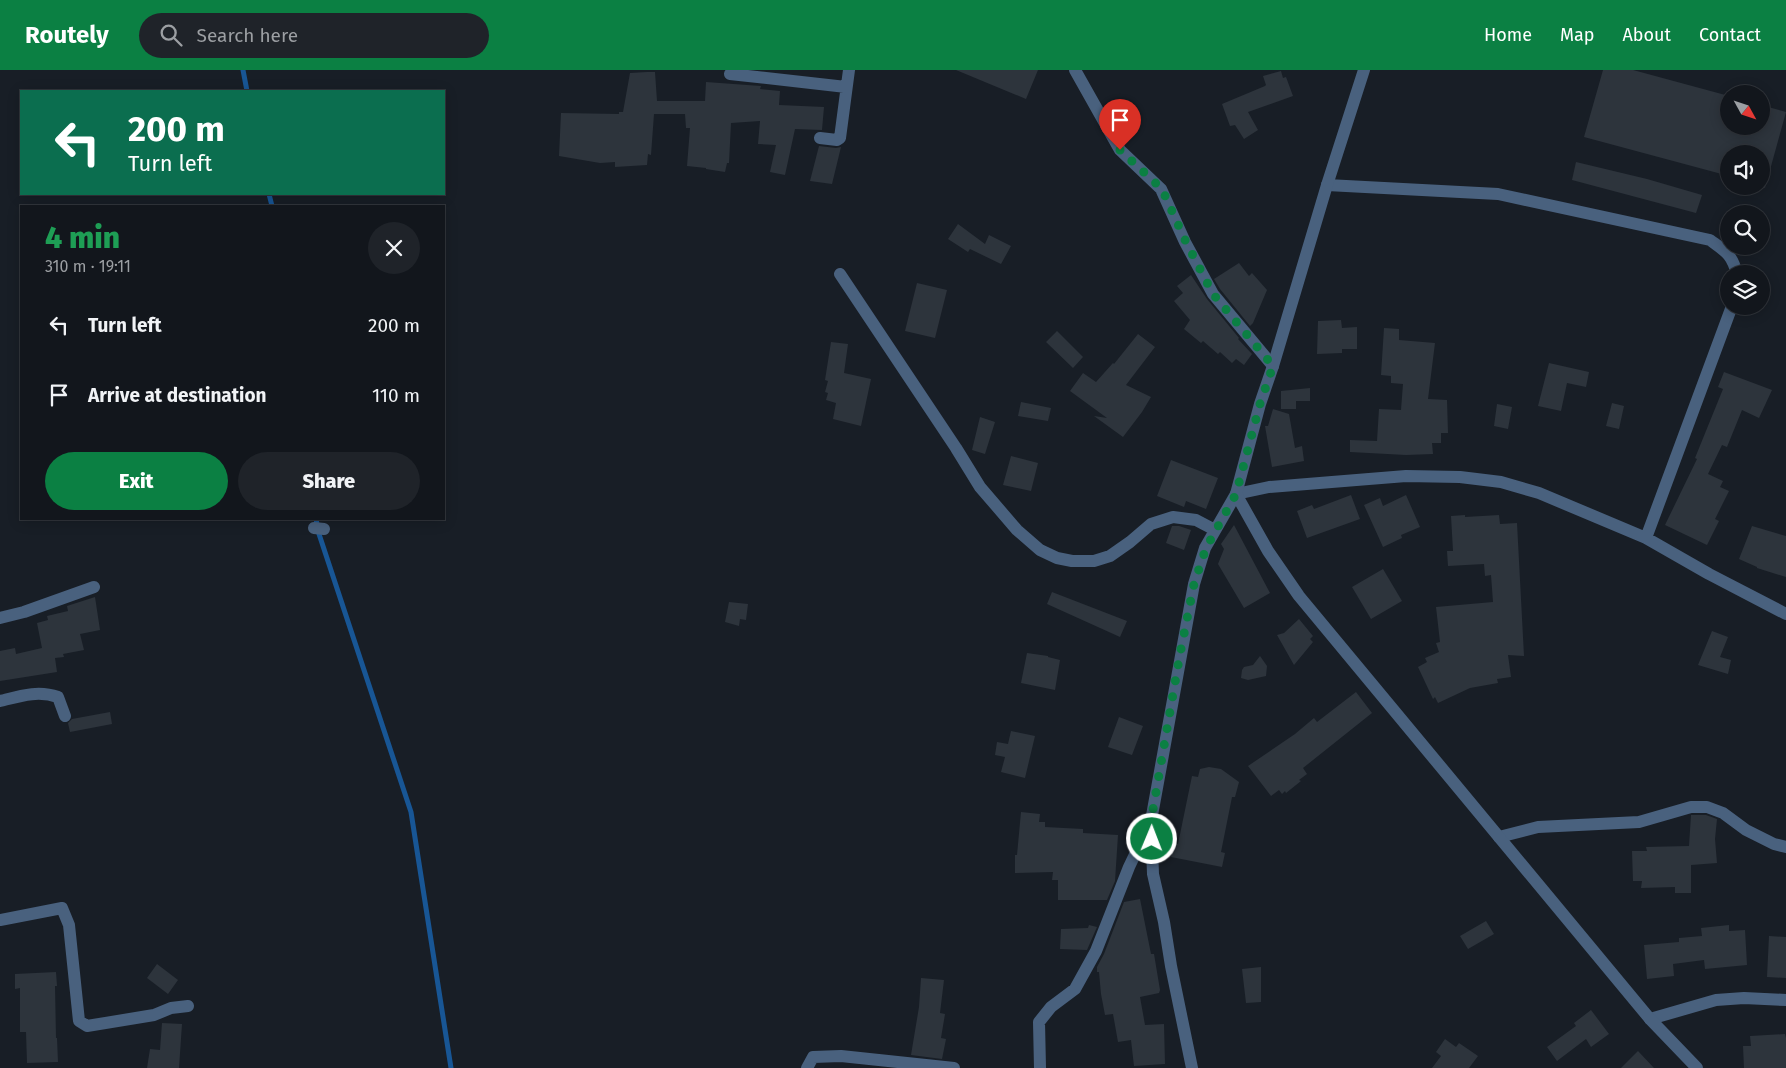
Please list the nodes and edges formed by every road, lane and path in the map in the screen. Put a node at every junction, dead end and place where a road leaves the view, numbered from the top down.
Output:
1 (849, 70) edge
2 (1075, 70) edge
3 (1364, 70) edge
4 (730, 74) dead end
5 (846, 87) junction
6 (820, 138) dead end
7 (1327, 185) junction
8 (1735, 265) edge
9 (840, 274) dead end
10 (1729, 315) edge
11 (1273, 366) junction
12 (1236, 494) junction
13 (1215, 530) junction
14 (1646, 538) junction
15 (94, 587) dead end
16 (1786, 614) edge
17 (0, 618) edge
18 (0, 701) edge
19 (65, 716) dead end
20 (1151, 821) junction
21 (1499, 836) junction
22 (1786, 847) edge
23 (0, 920) edge
24 (1786, 1000) edge
25 (188, 1006) dead end
26 (1650, 1020) junction
27 (1695, 1067) edge
28 (807, 1068) edge
29 (954, 1068) edge
30 (1040, 1068) edge
31 (1192, 1068) edge

1 - 5 street
2 - 11 street
3 - 7 street
4 - 5 street
5 - 6 street
7 - 8 street
7 - 11 street
9 - 13 street
10 - 14 street
11 - 12 street
12 - 13 street
12 - 14 street
12 - 21 street
13 - 20 street
14 - 16 street
15 - 17 street
18 - 19 street
20 - 30 street
20 - 31 street
21 - 22 street
21 - 26 street
23 - 25 street
24 - 26 street
26 - 27 street
28 - 29 street

